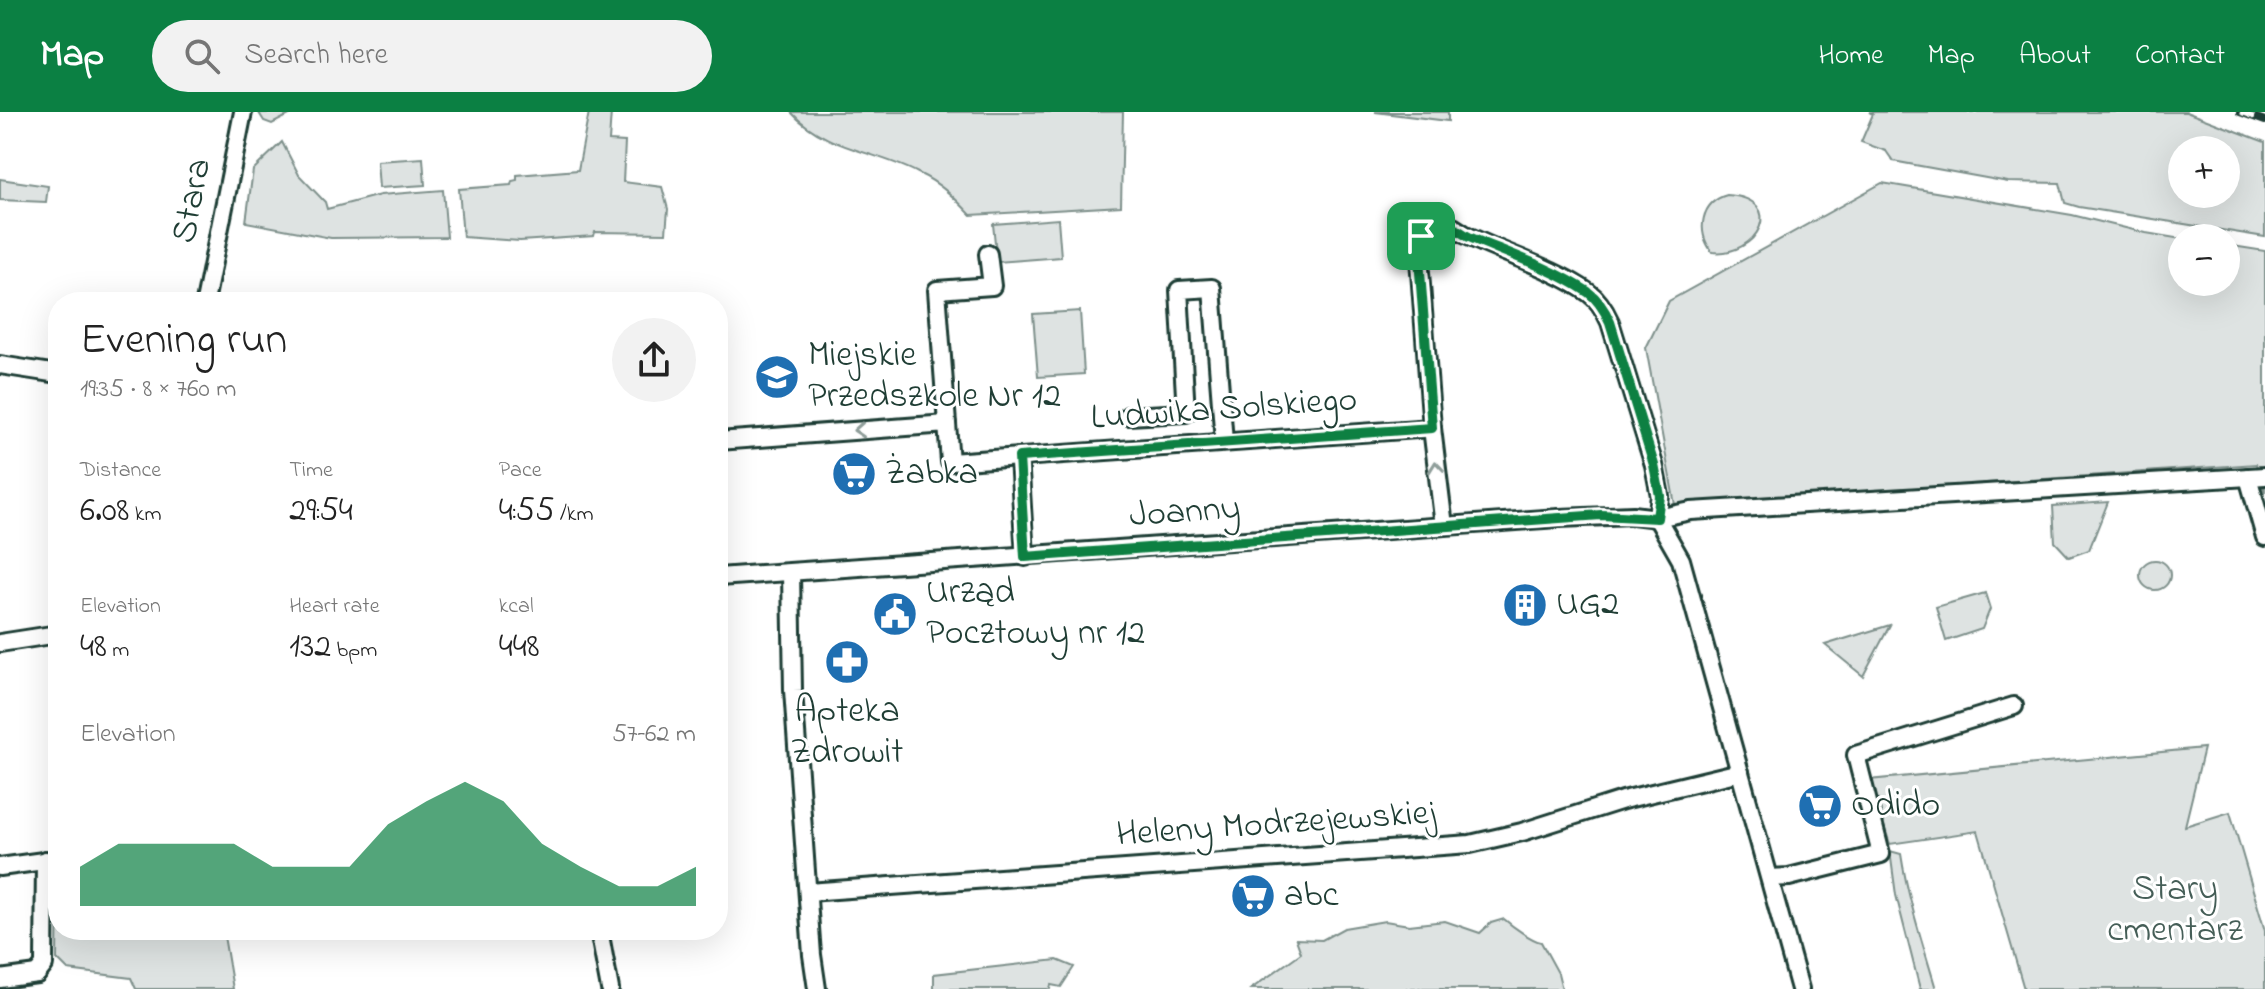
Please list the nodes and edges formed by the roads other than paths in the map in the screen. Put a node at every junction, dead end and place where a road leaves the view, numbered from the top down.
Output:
1 (243, 112) edge
2 (988, 254) dead end
3 (207, 292) edge
4 (0, 365) edge
5 (48, 372) edge
6 (1128, 416) dead end
7 (947, 424) junction
8 (1432, 428) junction
9 (728, 440) edge
10 (1224, 442) junction
11 (1019, 457) junction
12 (2257, 476) edge
13 (1657, 518) junction
14 (1444, 526) junction
15 (2265, 537) edge
16 (1025, 557) junction
17 (791, 573) junction
18 (728, 576) edge
19 (48, 636) edge
20 (0, 643) edge
21 (2014, 706) dead end
22 (1740, 772) junction
23 (48, 861) edge
24 (0, 867) edge
25 (1770, 878) junction
26 (808, 892) junction
27 (48, 912) edge
28 (601, 940) edge
29 (0, 979) edge
30 (38, 981) edge
31 (610, 989) edge
32 (817, 989) edge
33 (1800, 989) edge

1 - 3 street, Stara
2 - 7 street
4 - 5 street
6 - 10 street
7 -> 9 street
7 - 11 street, Ludwika Solskiego
8 - 10 street, Ludwika Solskiego
8 - 13 street
14 -> 8 street
10 - 11 street, Ludwika Solskiego
11 - 16 street
12 - 13 street, Joanny
12 - 15 street
13 - 14 street, Joanny
13 - 22 street
14 - 16 street, Joanny
16 - 17 street, Joanny
17 - 18 street, Joanny
17 - 26 street
19 - 20 street
21 - 25 street
22 - 25 street
22 - 26 street, Heleny Modrzejewskiej
23 - 24 street
25 - 33 street
26 - 32 street
27 - 30 street
28 - 31 street
29 - 30 street

